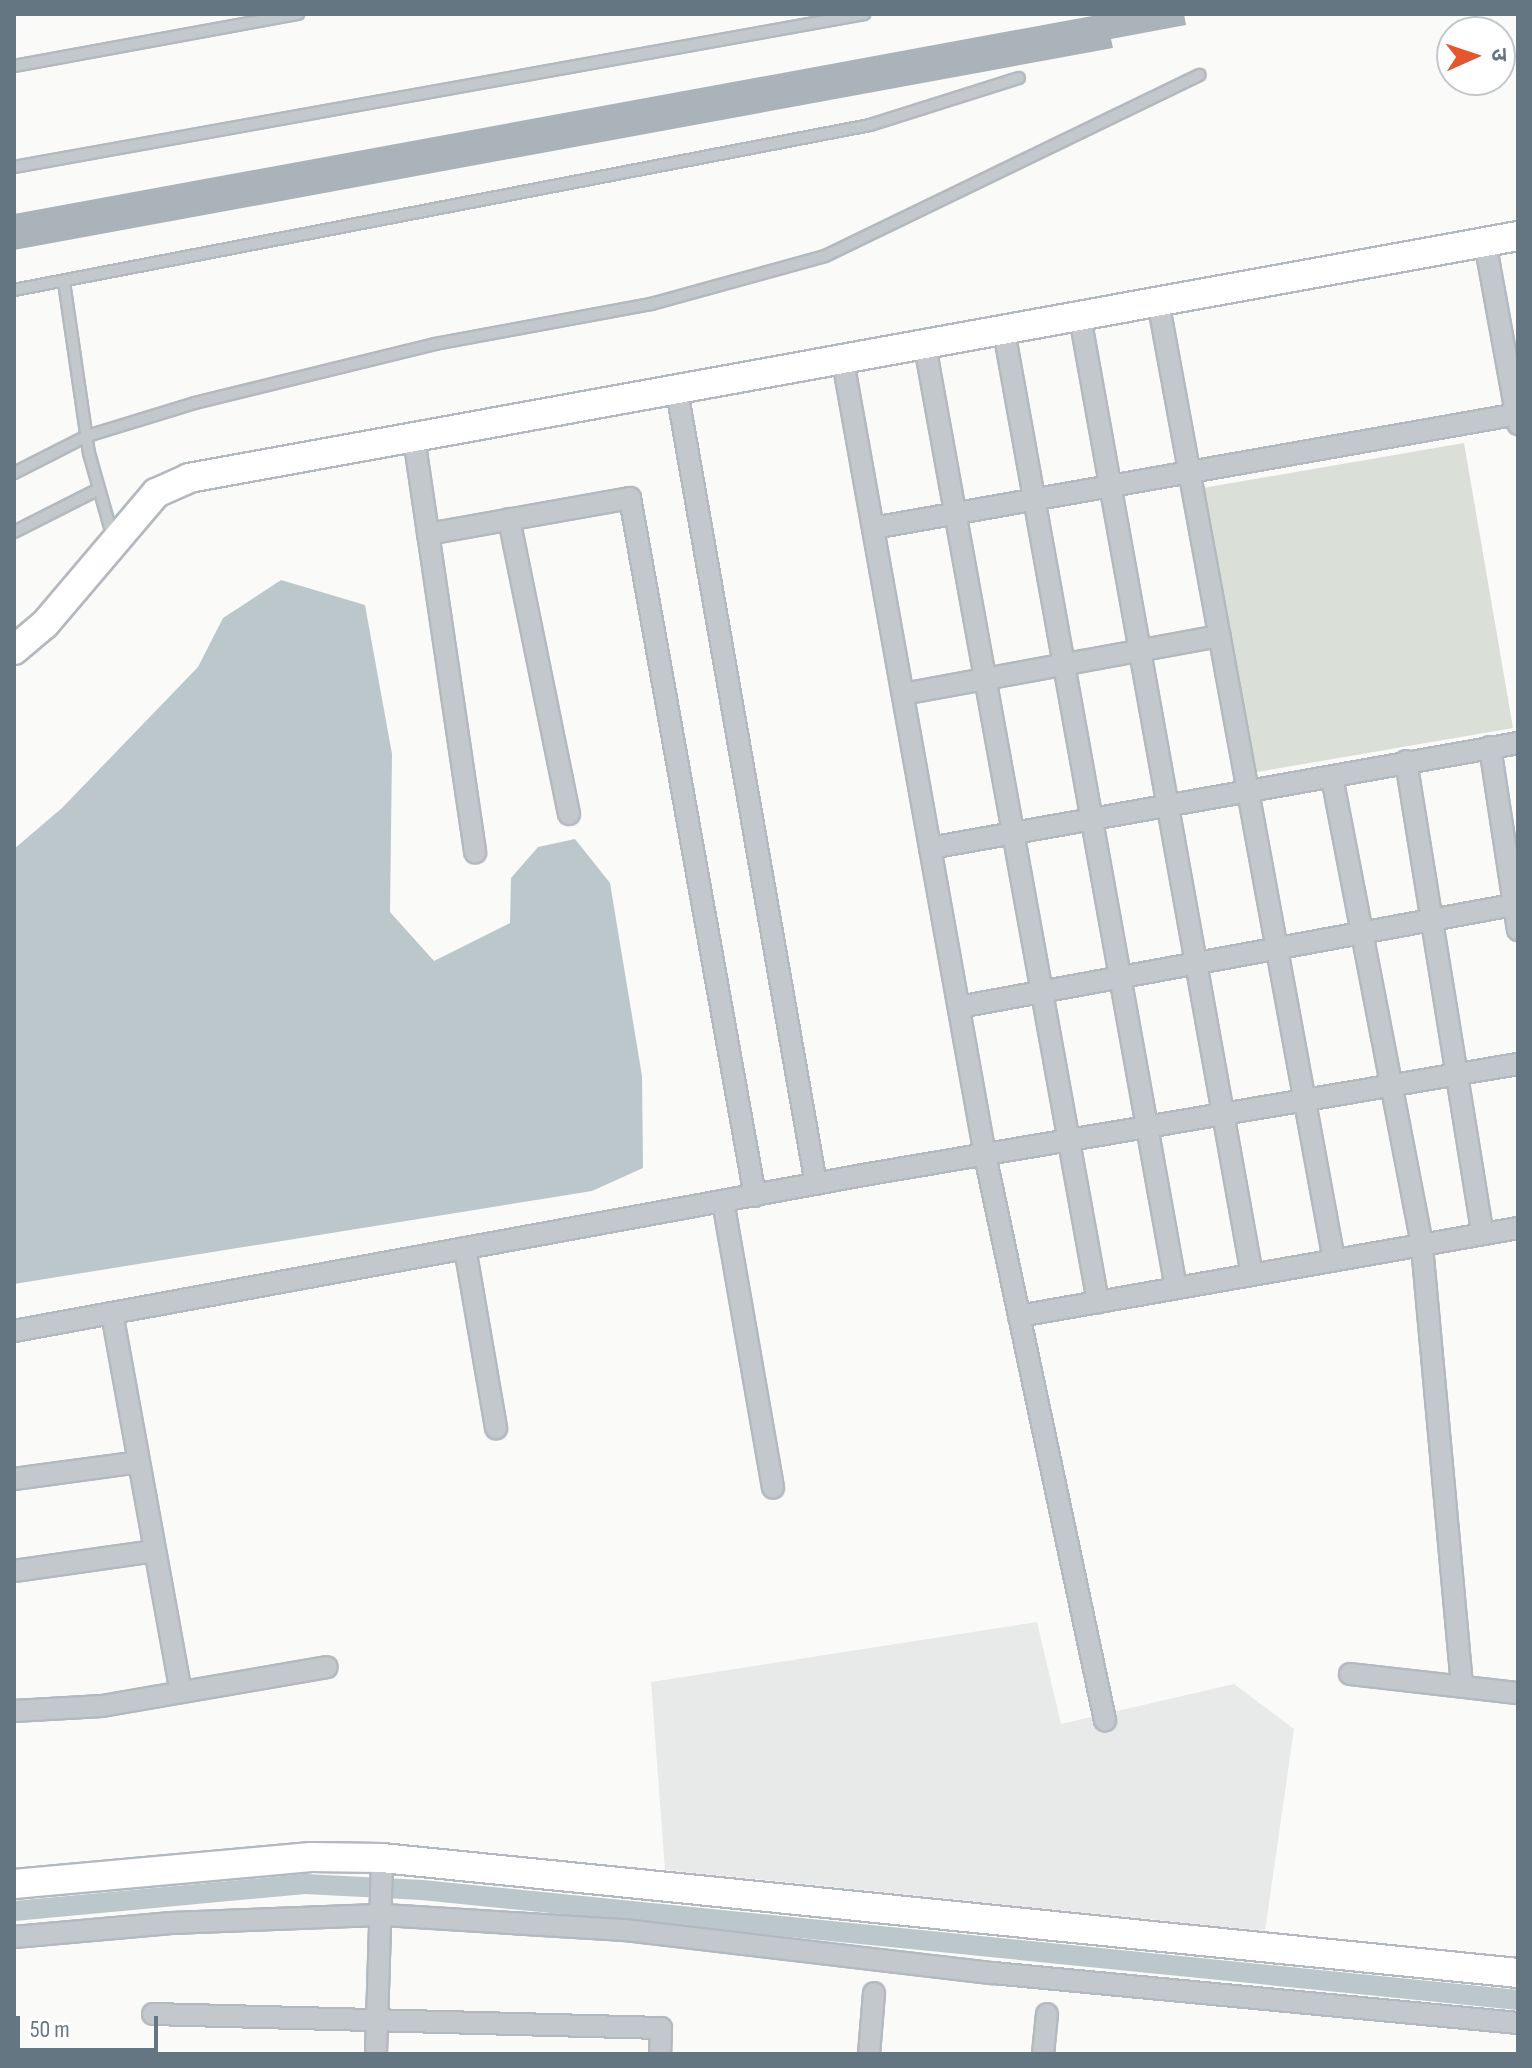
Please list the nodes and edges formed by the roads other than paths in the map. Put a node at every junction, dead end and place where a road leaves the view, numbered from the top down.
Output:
1 (298, 14) edge
2 (864, 14) edge
3 (14, 66) edge
4 (1200, 75) dead end
5 (1019, 78) dead end
6 (14, 167) edge
7 (1518, 236) edge
8 (1485, 242) junction
9 (64, 282) junction
10 (14, 290) edge
11 (1158, 301) junction
12 (1080, 317) junction
13 (1004, 331) junction
14 (925, 346) junction
15 (843, 361) junction
16 (677, 391) junction
17 (1517, 418) edge
18 (87, 436) junction
19 (414, 438) junction
20 (1190, 472) junction
21 (14, 473) edge
22 (1110, 486) junction
23 (97, 490) junction
24 (1035, 500) junction
25 (957, 513) junction
26 (509, 519) junction
27 (873, 528) junction
28 (14, 532) edge
29 (428, 534) junction
30 (113, 538) junction
31 (1220, 636) junction
32 (1139, 649) junction
33 (14, 650) edge
34 (1065, 663) junction
35 (985, 678) junction
36 (903, 694) junction
37 (1518, 743) edge
38 (1490, 747) junction
39 (1406, 761) junction
40 (1332, 777) junction
41 (1248, 792) junction
42 (1168, 806) junction
43 (569, 814) dead end
44 (1093, 819) junction
45 (1011, 834) junction
46 (930, 848) junction
47 (475, 853) dead end
48 (1516, 904) edge
49 (1432, 920) junction
50 (1518, 930) edge
51 (1362, 933) junction
52 (1277, 948) junction
53 (1196, 963) junction
54 (1122, 976) junction
55 (1039, 992) junction
56 (959, 1007) junction
57 (1518, 1064) edge
58 (1457, 1075) junction
59 (1391, 1086) junction
60 (1305, 1100) junction
61 (1223, 1114) junction
62 (1149, 1127) junction
63 (1066, 1141) junction
64 (985, 1155) junction
65 (816, 1184) junction
66 (755, 1196) junction
67 (723, 1201) junction
68 (1518, 1228) edge
69 (1483, 1234) junction
70 (1422, 1246) junction
71 (465, 1248) junction
72 (1334, 1260) junction
73 (1252, 1275) junction
74 (1176, 1288) junction
75 (1098, 1302) junction
76 (112, 1313) junction
77 (1019, 1316) junction
78 (14, 1331) edge
79 (496, 1428) dead end
80 (139, 1462) junction
81 (14, 1479) edge
82 (773, 1488) dead end
83 (155, 1551) junction
84 (14, 1571) edge
85 (327, 1667) dead end
86 (1350, 1674) dead end
87 (1462, 1685) junction
88 (180, 1689) junction
89 (1518, 1693) edge
90 (14, 1711) edge
91 (1105, 1720) dead end
92 (382, 1864) junction
93 (14, 1884) edge
94 (384, 1908) junction
95 (14, 1937) edge
96 (1518, 1973) edge
97 (874, 1993) dead end
98 (153, 2014) dead end
99 (1047, 2014) dead end
100 (378, 2021) junction
101 (1518, 2023) edge
102 (376, 2054) edge
103 (660, 2054) edge
104 (869, 2054) edge
105 (1043, 2054) edge

1 - 3 lane
2 - 6 lane
4 - 18 lane
5 - 9 lane
7 - 8 street
8 - 11 street
8 - 17 street
9 - 10 lane
9 - 18 lane
11 - 12 street
11 - 20 street
12 - 13 street
12 - 22 street
13 - 14 street
13 - 24 street
14 - 15 street
14 - 25 street
15 - 16 street
15 - 27 street
16 - 19 street
16 - 65 street
17 - 20 street
18 - 21 lane
18 - 23 lane
19 - 29 street
19 - 30 street
20 - 22 street
20 - 31 street
22 - 24 street
22 - 32 street
23 - 28 lane
23 - 30 lane
24 - 25 street
24 - 34 street
25 - 27 street
25 - 35 street
26 - 29 street
26 - 43 street
26 - 66 street
27 - 36 street
29 - 47 street
30 - 33 street
31 - 32 street
31 - 41 street
32 - 34 street
32 - 42 street
34 - 35 street
34 - 44 street
35 - 36 street
35 - 45 street
36 - 46 street
37 - 38 street
38 - 39 street
38 - 48 street
39 - 40 street
39 - 49 street
40 - 41 street
40 - 51 street
41 - 42 street
41 - 52 street
42 - 44 street
42 - 53 street
44 - 45 street
44 - 54 street
45 - 46 street
45 - 55 street
46 - 56 street
48 - 49 street
48 - 50 street
49 - 51 street
49 - 58 street
51 - 52 street
51 - 59 street
52 - 53 street
52 - 60 street
53 - 54 street
53 - 61 street
54 - 55 street
54 - 62 street
55 - 56 street
55 - 63 street
56 - 64 street
57 - 58 street
58 - 59 street
58 - 69 street
59 - 60 street
59 - 70 street
60 - 61 street
60 - 72 street
61 - 62 street
61 - 73 street
62 - 63 street
62 - 74 street
63 - 64 street
63 - 75 street
64 - 65 street
64 - 77 street
65 - 66 street
66 - 67 street
67 - 71 street
67 - 82 street
68 - 69 street
69 - 70 street
70 - 72 street
70 - 87 street
71 - 76 street
71 - 79 street
72 - 73 street
73 - 74 street
74 - 75 street
75 - 77 street
76 - 78 street
76 - 80 street
77 - 91 street
80 - 81 street
80 - 83 street
83 - 84 street
83 - 88 street
85 - 88 street
86 - 87 street
87 - 89 street
88 - 90 street
92 - 93 street
92 - 94 street
92 - 96 street
94 - 95 street
94 - 100 street
94 - 101 street
97 - 104 street
98 - 100 street
99 - 105 street
100 - 102 street
100 - 103 street

